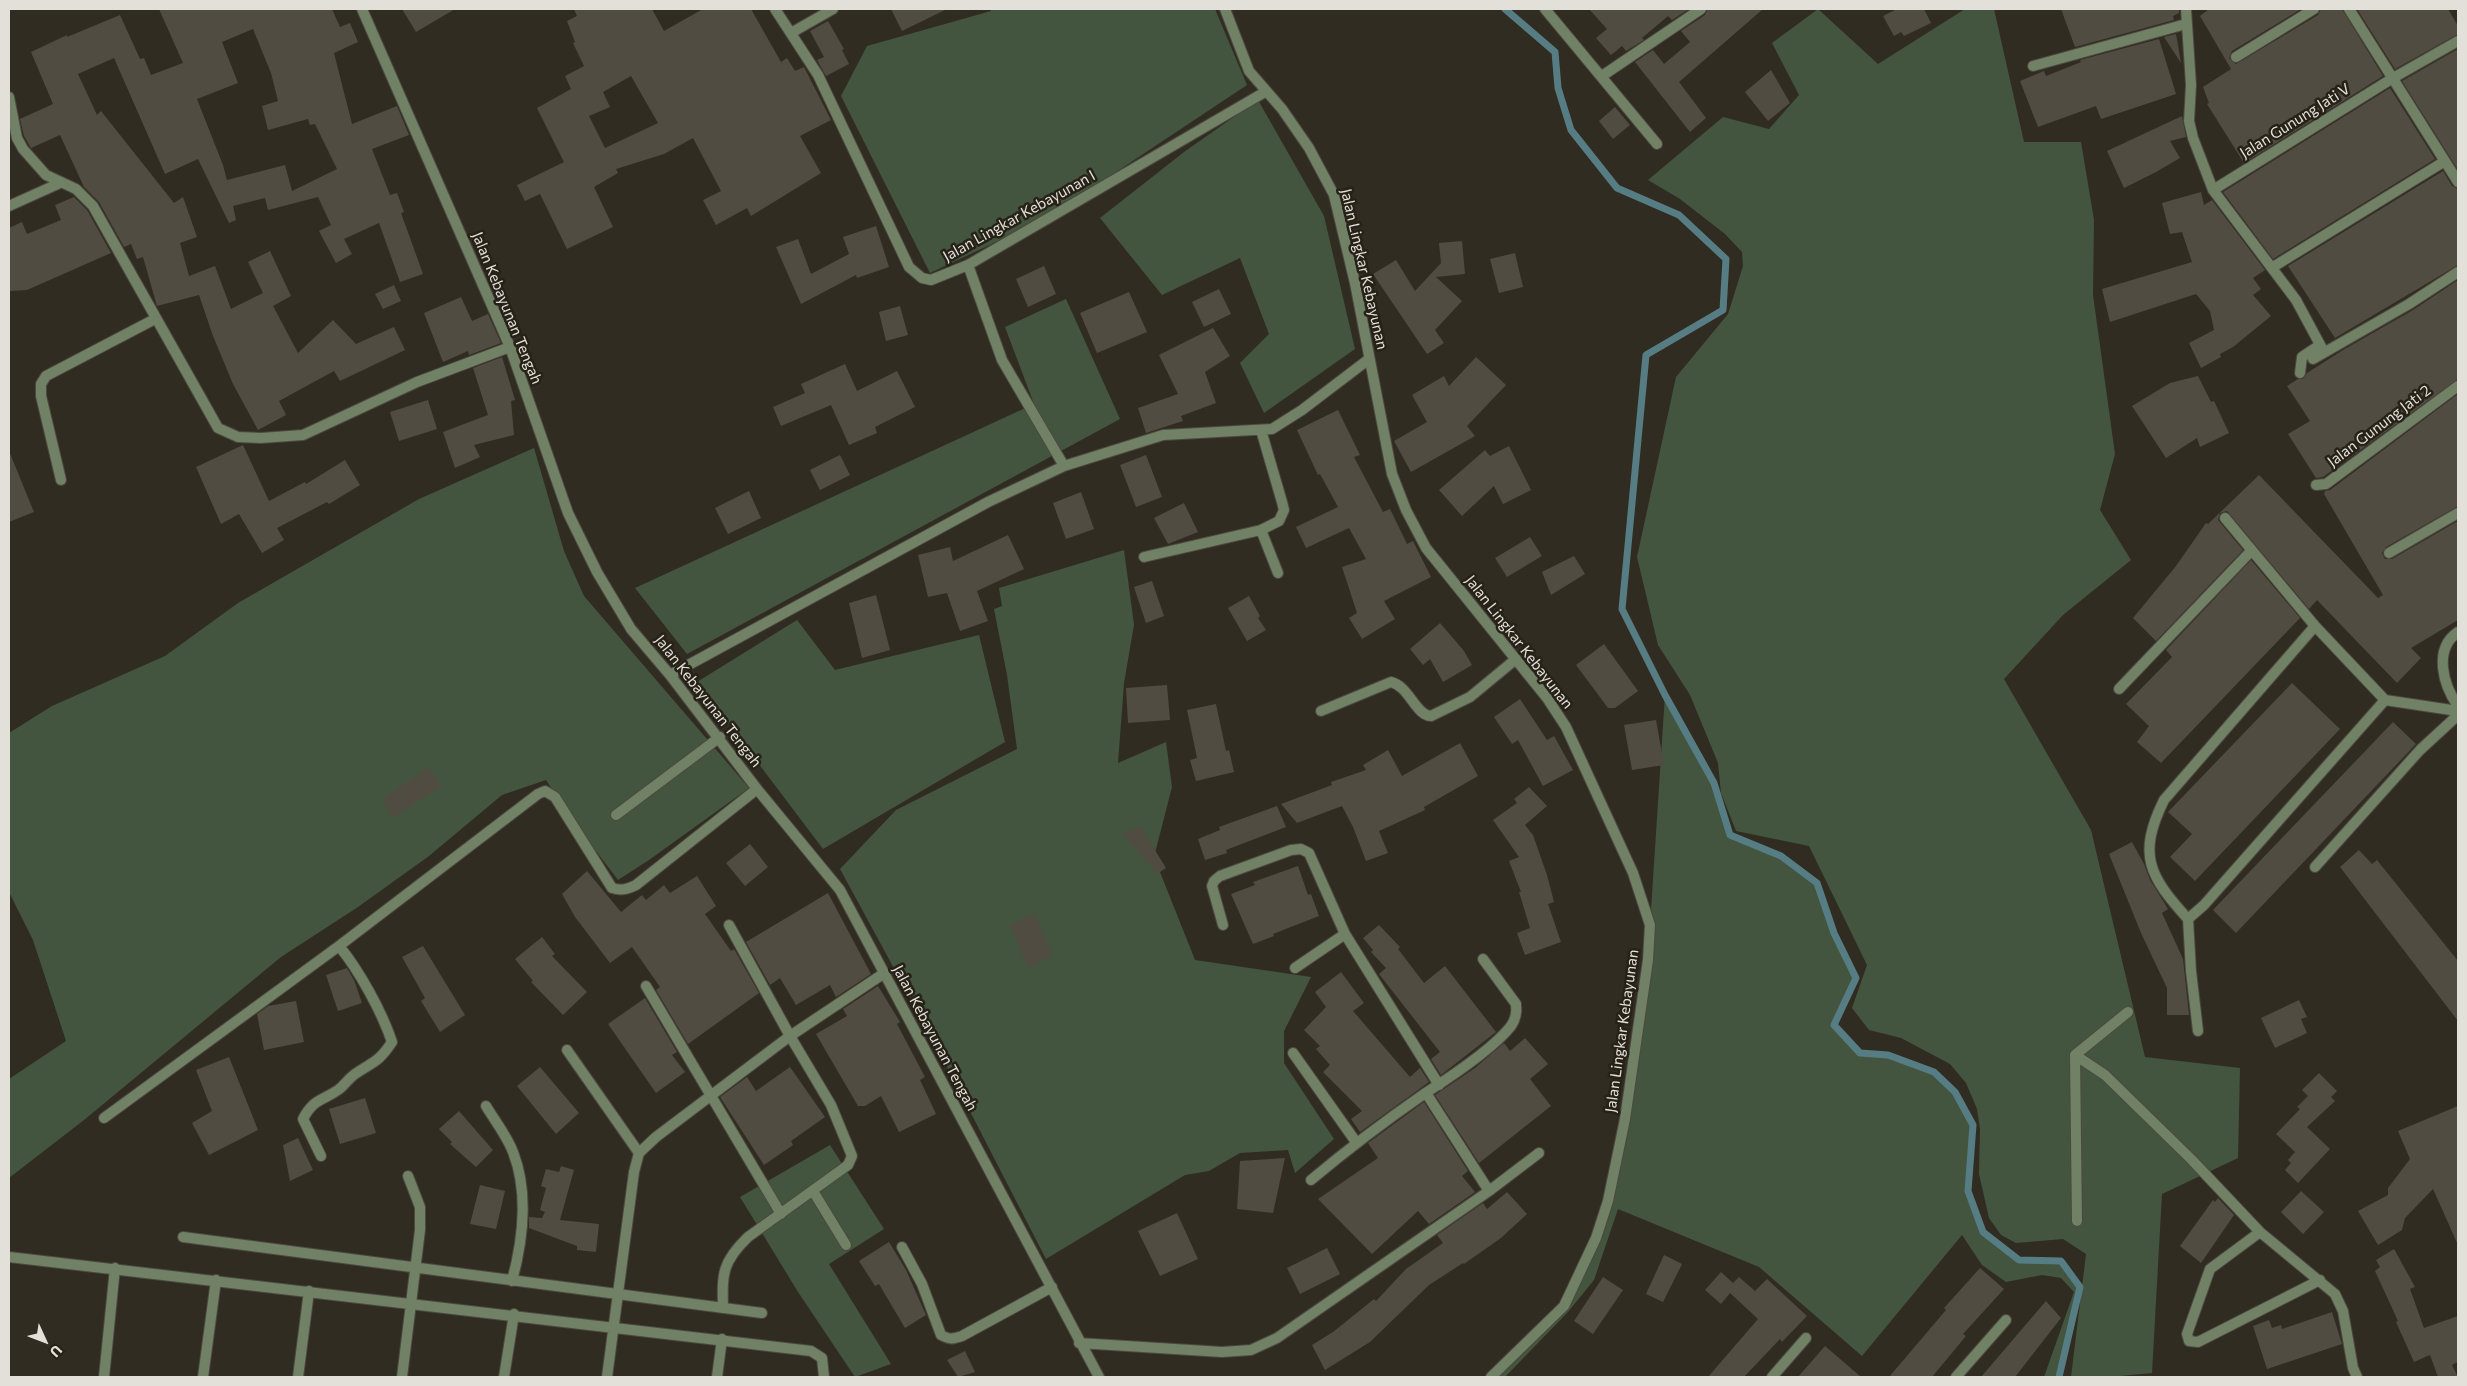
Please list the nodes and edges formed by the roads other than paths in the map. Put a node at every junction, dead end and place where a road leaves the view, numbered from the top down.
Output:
1 (362, 9) edge
2 (775, 9) edge
3 (833, 9) edge
4 (1224, 9) edge
5 (1545, 9) edge
6 (1701, 9) edge
7 (2186, 9) edge
8 (2314, 9) edge
9 (2349, 9) edge
10 (2186, 24) junction
11 (791, 33) junction
12 (2458, 41) edge
13 (2236, 57) dead end
14 (2033, 66) dead end
15 (1602, 76) junction
16 (2393, 78) junction
17 (1265, 92) junction
18 (9, 97) edge
19 (1657, 144) dead end
20 (2445, 161) junction
21 (60, 182) junction
22 (2458, 182) edge
23 (2213, 190) junction
24 (9, 206) edge
25 (968, 265) junction
26 (2273, 267) junction
27 (2458, 272) edge
28 (155, 319) junction
29 (510, 347) junction
30 (2322, 348) junction
31 (1370, 359) junction
32 (2313, 359) dead end
33 (2300, 373) dead end
34 (2458, 386) edge
35 (1261, 430) junction
36 (1064, 466) junction
37 (61, 480) dead end
38 (2316, 485) dead end
39 (2458, 513) edge
40 (2225, 518) dead end
41 (1261, 530) junction
42 (2252, 550) junction
43 (2389, 553) dead end
44 (1144, 557) dead end
45 (1278, 573) dead end
46 (2315, 626) junction
47 (2458, 632) edge
48 (1516, 660) junction
49 (670, 675) junction
50 (2118, 689) dead end
51 (2385, 700) junction
52 (2458, 706) edge
53 (1320, 711) dead end
54 (2458, 711) edge
55 (2458, 715) edge
56 (720, 737) junction
57 (757, 789) junction
58 (616, 815) dead end
59 (2314, 867) dead end
60 (2188, 919) junction
61 (729, 925) dead end
62 (1223, 925) dead end
63 (1345, 934) junction
64 (339, 946) junction
65 (1483, 959) dead end
66 (1295, 968) dead end
67 (884, 974) junction
68 (646, 986) dead end
69 (2128, 1012) dead end
70 (2198, 1030) dead end
71 (790, 1036) junction
72 (567, 1050) dead end
73 (1292, 1053) dead end
74 (2075, 1055) junction
75 (1439, 1085) junction
76 (1426, 1093) junction
77 (710, 1096) junction
78 (486, 1106) dead end
79 (104, 1118) dead end
80 (1356, 1142) junction
81 (639, 1153) junction
82 (1539, 1153) dead end
83 (321, 1156) dead end
84 (408, 1176) dead end
85 (1312, 1180) dead end
86 (813, 1191) junction
87 (1490, 1191) junction
88 (781, 1214) junction
89 (2077, 1221) dead end
90 (2260, 1232) junction
91 (183, 1238) dead end
92 (846, 1245) dead end
93 (902, 1247) dead end
94 (9, 1257) edge
95 (115, 1268) junction
96 (414, 1268) junction
97 (216, 1280) junction
98 (2320, 1280) junction
99 (512, 1281) junction
100 (1052, 1287) junction
101 (309, 1291) junction
102 (620, 1294) junction
103 (410, 1302) junction
104 (723, 1308) junction
105 (514, 1314) junction
106 (762, 1314) dead end
107 (2006, 1320) dead end
108 (614, 1326) junction
109 (1806, 1338) dead end
110 (722, 1339) junction
111 (1079, 1343) junction
112 (104, 1377) edge
113 (203, 1377) edge
114 (298, 1377) edge
115 (402, 1377) edge
116 (504, 1377) edge
117 (607, 1377) edge
118 (717, 1377) edge
119 (824, 1377) edge
120 (1099, 1377) edge
121 (1491, 1377) edge
122 (1772, 1377) edge
123 (1956, 1377) edge
124 (2357, 1377) edge

1 - 29 street, Jalan Kebayunan Tengah
2 - 11 street, Jalan Lingkar Kebayunan I
3 - 11 street
4 - 17 street, Jalan Lingkar Kebayunan
5 - 15 street
6 - 15 street
7 - 10 street
8 - 13 street
9 - 16 street
10 - 14 street
10 - 23 street
11 - 25 street, Jalan Lingkar Kebayunan I
12 - 16 street, Jalan Gunung Jati V
15 - 19 street
16 - 20 street
16 - 23 street, Jalan Gunung Jati V
17 - 25 street, Jalan Lingkar Kebayunan I
17 - 31 street, Jalan Lingkar Kebayunan
18 - 21 street
20 - 22 street
20 - 26 street
21 - 24 street
21 - 28 street
23 - 26 street
25 - 36 street
26 - 30 street
27 - 30 street
28 - 29 street
28 - 37 street
29 - 49 street, Jalan Kebayunan Tengah
30 - 32 street
30 - 33 street
31 - 35 street
31 - 48 street, Jalan Lingkar Kebayunan
34 - 38 street, Jalan Gunung Jati 2
35 - 36 street
35 - 41 street
36 - 49 street
39 - 43 street
40 - 42 street
41 - 44 street
41 - 45 street
42 - 46 street
42 - 50 street
46 - 51 street
46 - 60 street
47 - 52 street
48 - 53 street
48 - 121 street, Jalan Lingkar Kebayunan
49 - 56 street, Jalan Kebayunan Tengah
51 - 54 street
51 - 60 street
55 - 59 street
56 - 57 street, Jalan Kebayunan Tengah
56 - 58 street
57 - 64 street
57 - 67 street, Jalan Kebayunan Tengah
60 - 70 street
61 - 71 street
62 - 63 street
63 - 66 street
63 - 75 street
64 - 79 street
64 - 83 street
65 - 75 street
67 - 71 street
67 - 100 street, Jalan Kebayunan Tengah
68 - 77 street
69 - 74 street
71 - 77 street
71 - 86 street
72 - 81 street
73 - 80 street
74 - 89 street
74 - 90 street
75 - 76 street
76 - 80 street
76 - 87 street
77 - 81 street
77 - 88 street
78 - 99 street
80 - 85 street
81 - 102 street
82 - 87 street
84 - 96 street
86 - 88 street
86 - 92 street
87 - 111 street
88 - 104 street
90 - 98 street
90 - 98 street
91 - 96 street
93 - 100 street
94 - 95 street
95 - 97 street
95 - 112 street
96 - 99 street
96 - 103 street
97 - 101 street
97 - 113 street
98 - 124 street
99 - 102 street
100 - 111 street, Jalan Kebayunan Tengah
101 - 103 street
101 - 114 street
102 - 104 street
102 - 108 street
103 - 105 street
103 - 115 street
104 - 106 street
105 - 108 street
105 - 116 street
107 - 123 street
108 - 110 street
108 - 117 street
109 - 122 street
110 - 118 street
110 - 119 street
111 - 120 street, Jalan Kebayunan Tengah

